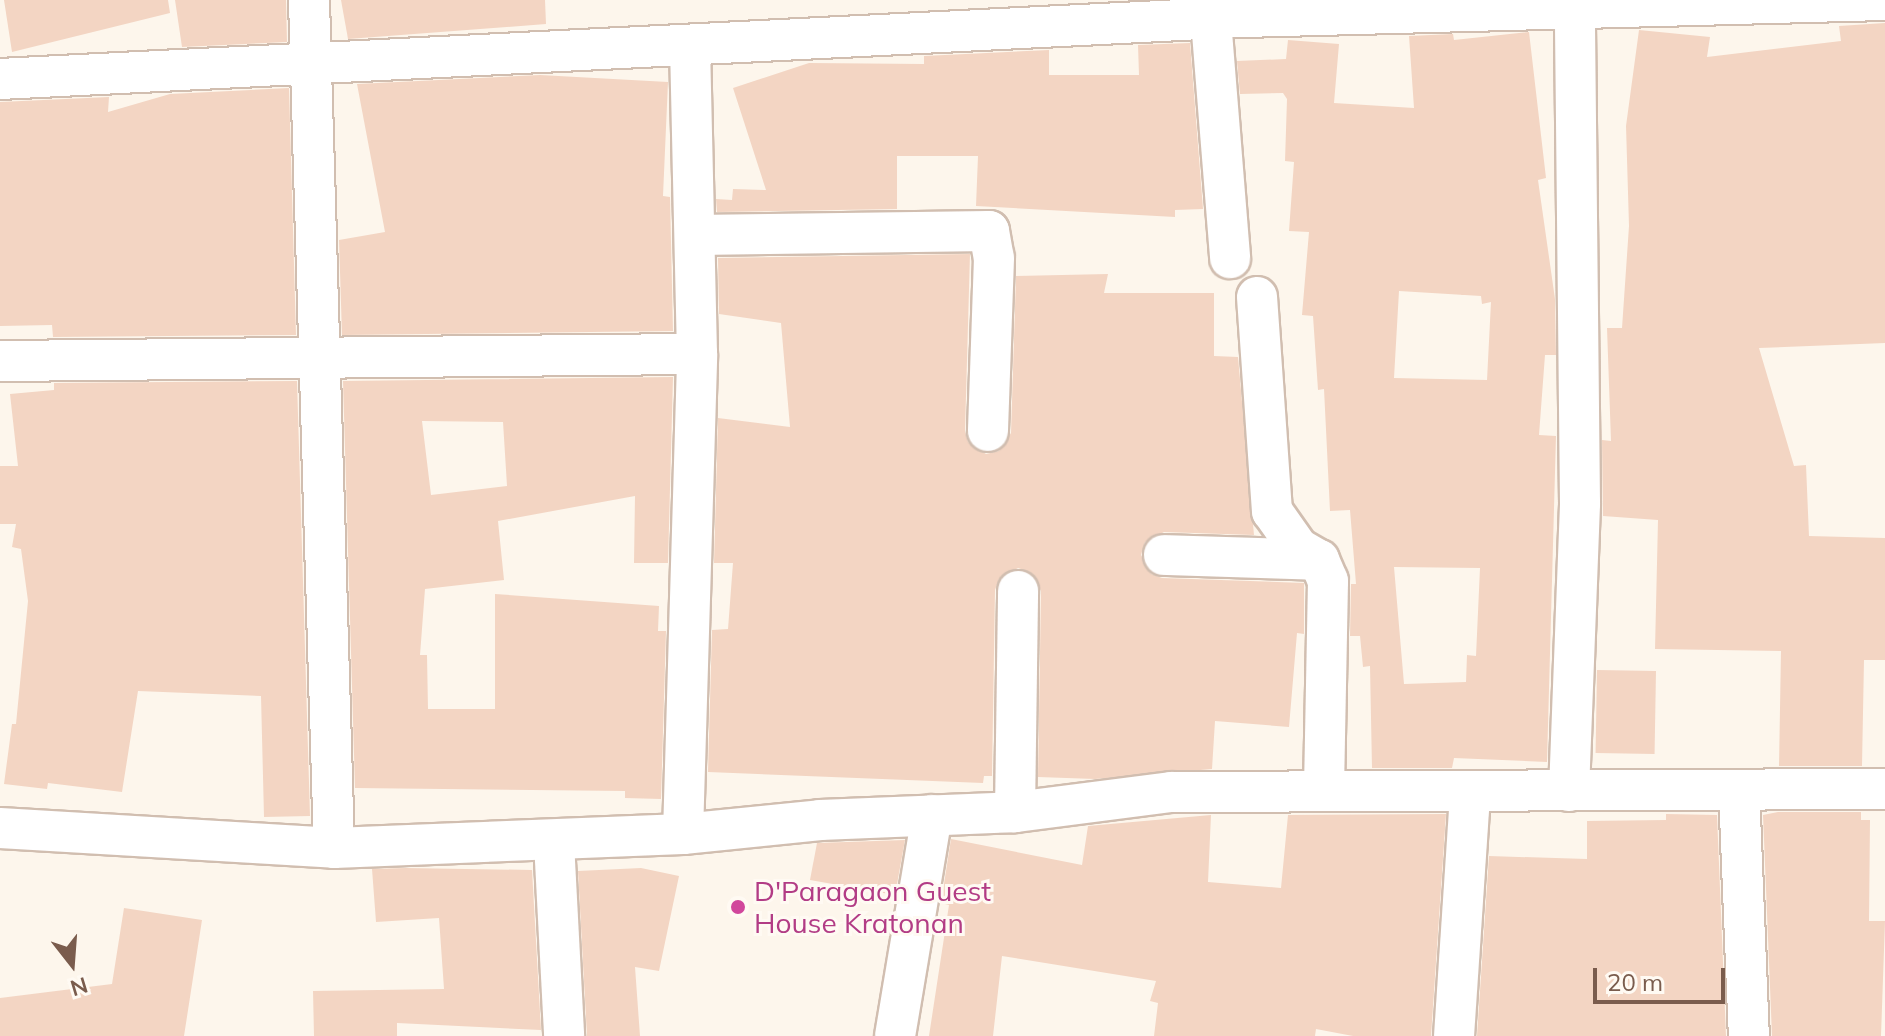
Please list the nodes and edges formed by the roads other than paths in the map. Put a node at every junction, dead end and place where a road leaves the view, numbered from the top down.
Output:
1 (309, 0) edge
2 (1885, 0) edge
3 (1786, 1) edge
4 (1575, 10) junction
5 (1232, 12) edge
6 (690, 48) junction
7 (312, 63) junction
8 (0, 79) edge
9 (695, 235) junction
10 (1230, 258) dead end
11 (1257, 297) dead end
12 (697, 354) junction
13 (324, 358) junction
14 (0, 361) edge
15 (988, 431) dead end
16 (1164, 555) dead end
17 (1319, 560) junction
18 (1018, 591) dead end
19 (1324, 788) junction
20 (1885, 789) edge
21 (1739, 790) junction
22 (1569, 791) junction
23 (1470, 792) junction
24 (1015, 812) junction
25 (932, 815) junction
26 (0, 828) edge
27 (683, 834) junction
28 (554, 842) junction
29 (334, 848) junction
30 (564, 1036) edge
31 (895, 1036) edge
32 (1454, 1036) edge
33 (1749, 1036) edge

1 - 7 street
2 - 3 street
3 - 4 street
4 - 5 street
4 - 22 street
5 - 6 street
5 - 10 street
6 - 7 street
6 - 9 street
7 - 8 street
7 - 13 street
9 - 12 street
9 - 15 street
11 - 17 street
12 - 13 street
12 - 27 street
13 - 14 street
13 - 29 street
16 - 17 street
17 - 19 street
18 - 24 street
19 - 23 street
19 - 24 street
20 - 21 street
21 - 22 street
21 - 33 street
22 - 23 street
23 - 32 street
24 - 25 street
25 - 27 street
25 - 31 street
26 - 29 street
27 - 28 street
28 - 29 street
28 - 30 street

